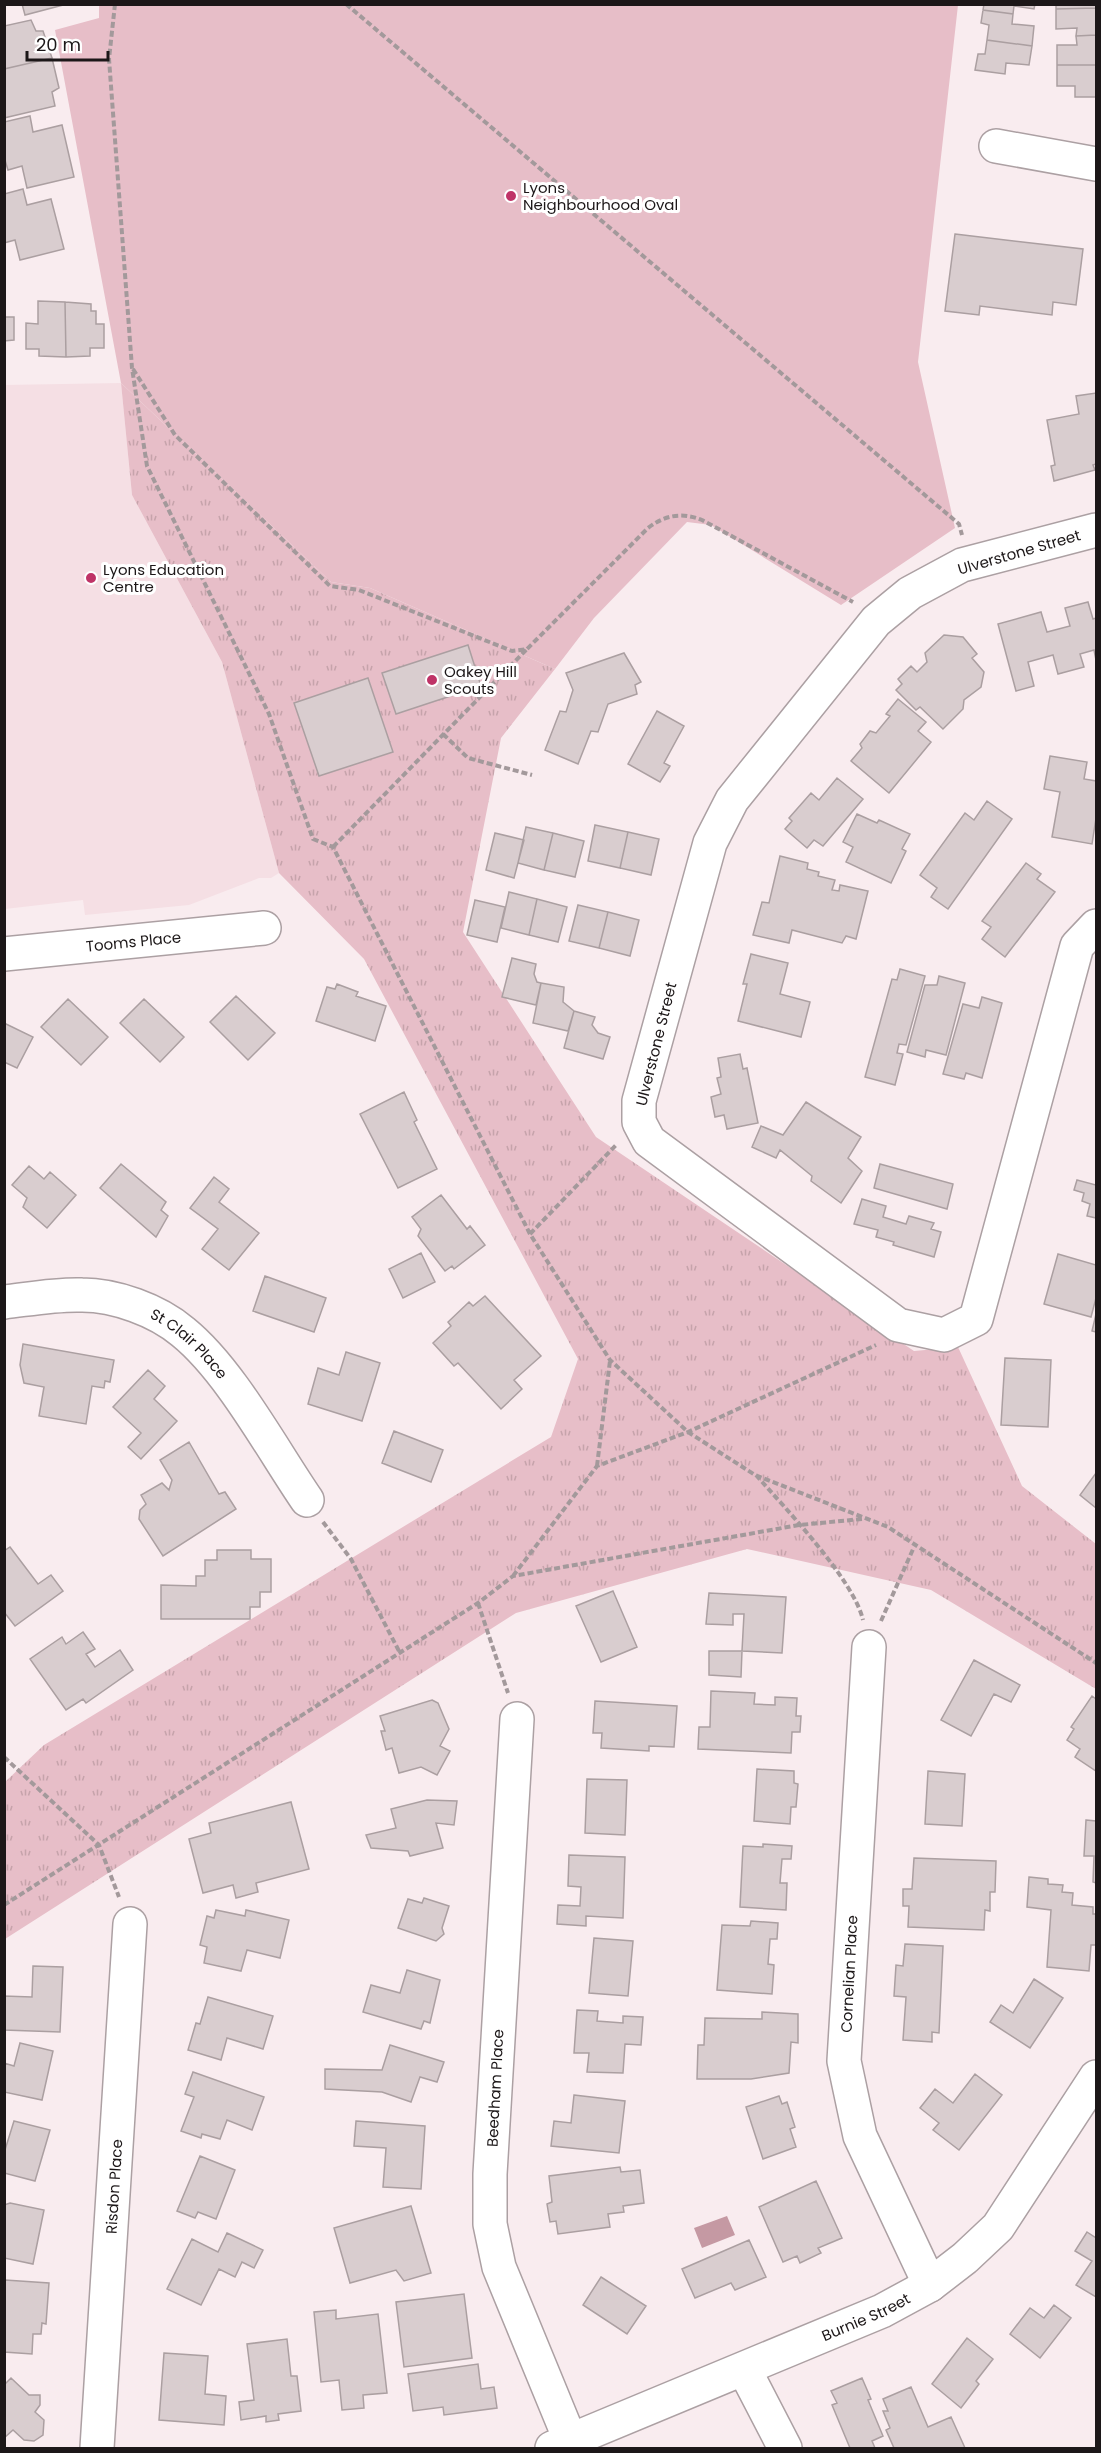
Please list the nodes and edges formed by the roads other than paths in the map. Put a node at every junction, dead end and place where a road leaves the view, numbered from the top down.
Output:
1 (996, 146) dead end
2 (1096, 164) edge
3 (1096, 530) edge
4 (1096, 926) edge
5 (264, 928) dead end
6 (4, 954) edge
7 (4, 1302) edge
8 (307, 1500) road end
9 (869, 1647) road end
10 (517, 1719) road end
11 (130, 1924) road end
12 (1096, 2078) edge
13 (930, 2285) junction
14 (744, 2369) junction
15 (561, 2445) edge
16 (97, 2448) edge
17 (785, 2448) edge

1 - 2 street
3 - 4 street, Ulverstone Street
5 - 6 street, Tooms Place
7 - 8 street, St Clair Place
9 - 13 street, Cornelian Place
10 - 15 street, Beedham Place
11 - 16 street, Risdon Place
12 - 13 street, Burnie Street
13 - 14 street, Burnie Street
14 - 15 street, Burnie Street
14 - 17 street

